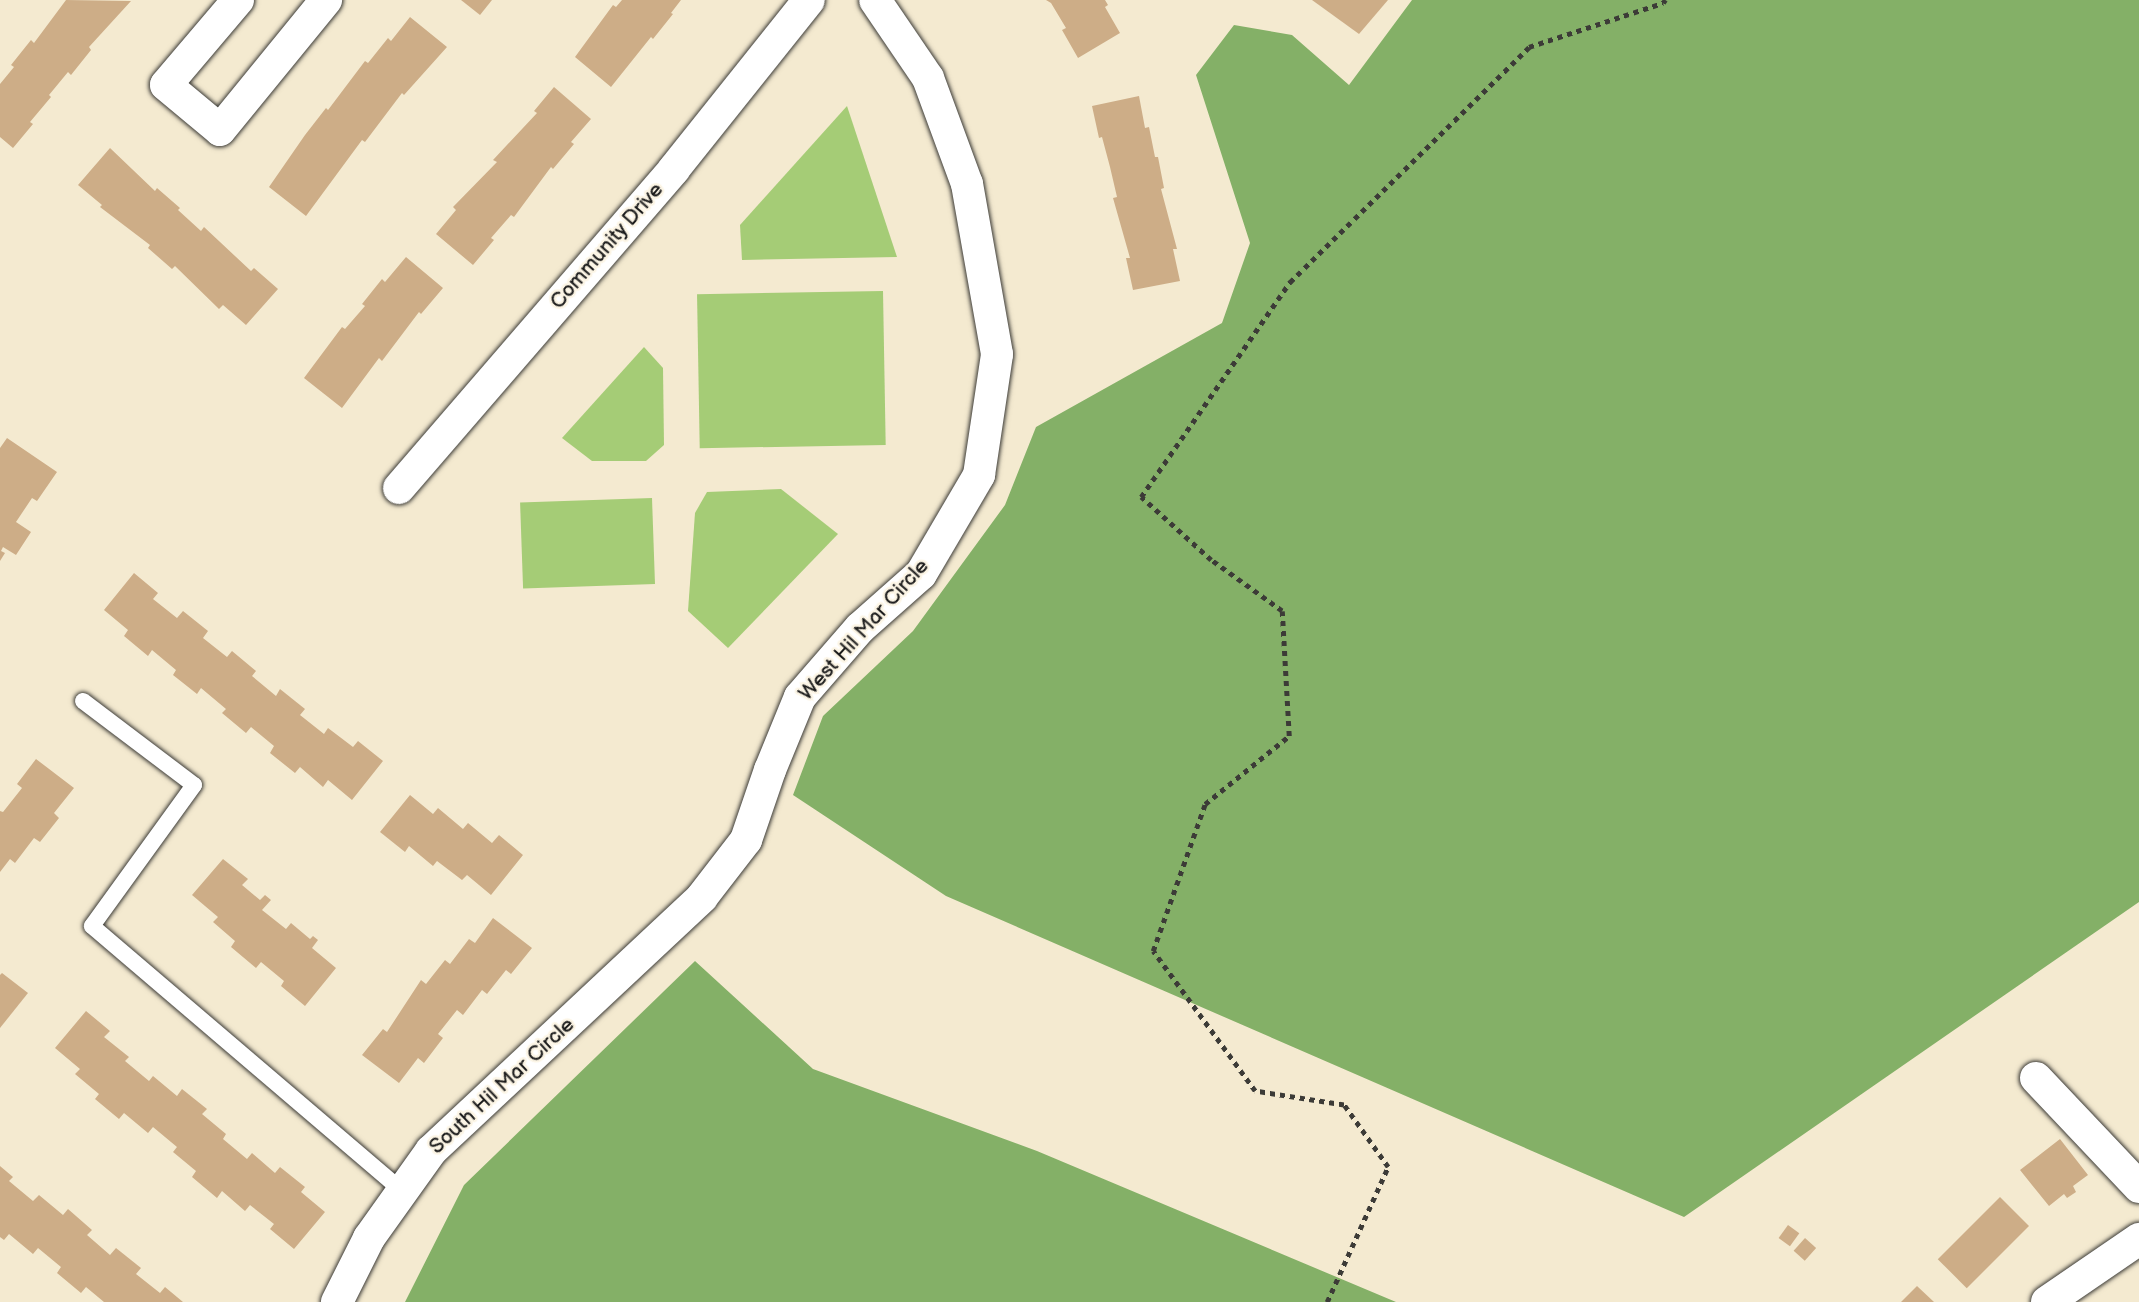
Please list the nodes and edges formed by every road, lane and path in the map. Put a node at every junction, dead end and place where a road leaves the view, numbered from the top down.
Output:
1 (238, 0) edge
2 (326, 0) edge
3 (809, 0) edge
4 (875, 0) edge
5 (1665, 0) edge
6 (400, 488) dead end
7 (83, 702) dead end
8 (702, 897) joint
9 (2036, 1078) dead end
10 (2139, 1187) edge
11 (402, 1191) junction
12 (2139, 1239) edge
13 (337, 1302) edge
14 (1327, 1302) edge
15 (2047, 1302) edge

1 - 2 street
3 - 6 street, Community Drive
4 - 8 street, West Hil Mar Circle
5 - 14 path
7 - 11 lane
8 - 11 street, South Hil Mar Circle
9 - 10 street
11 - 13 street, South Hil Mar Circle
12 - 15 street

